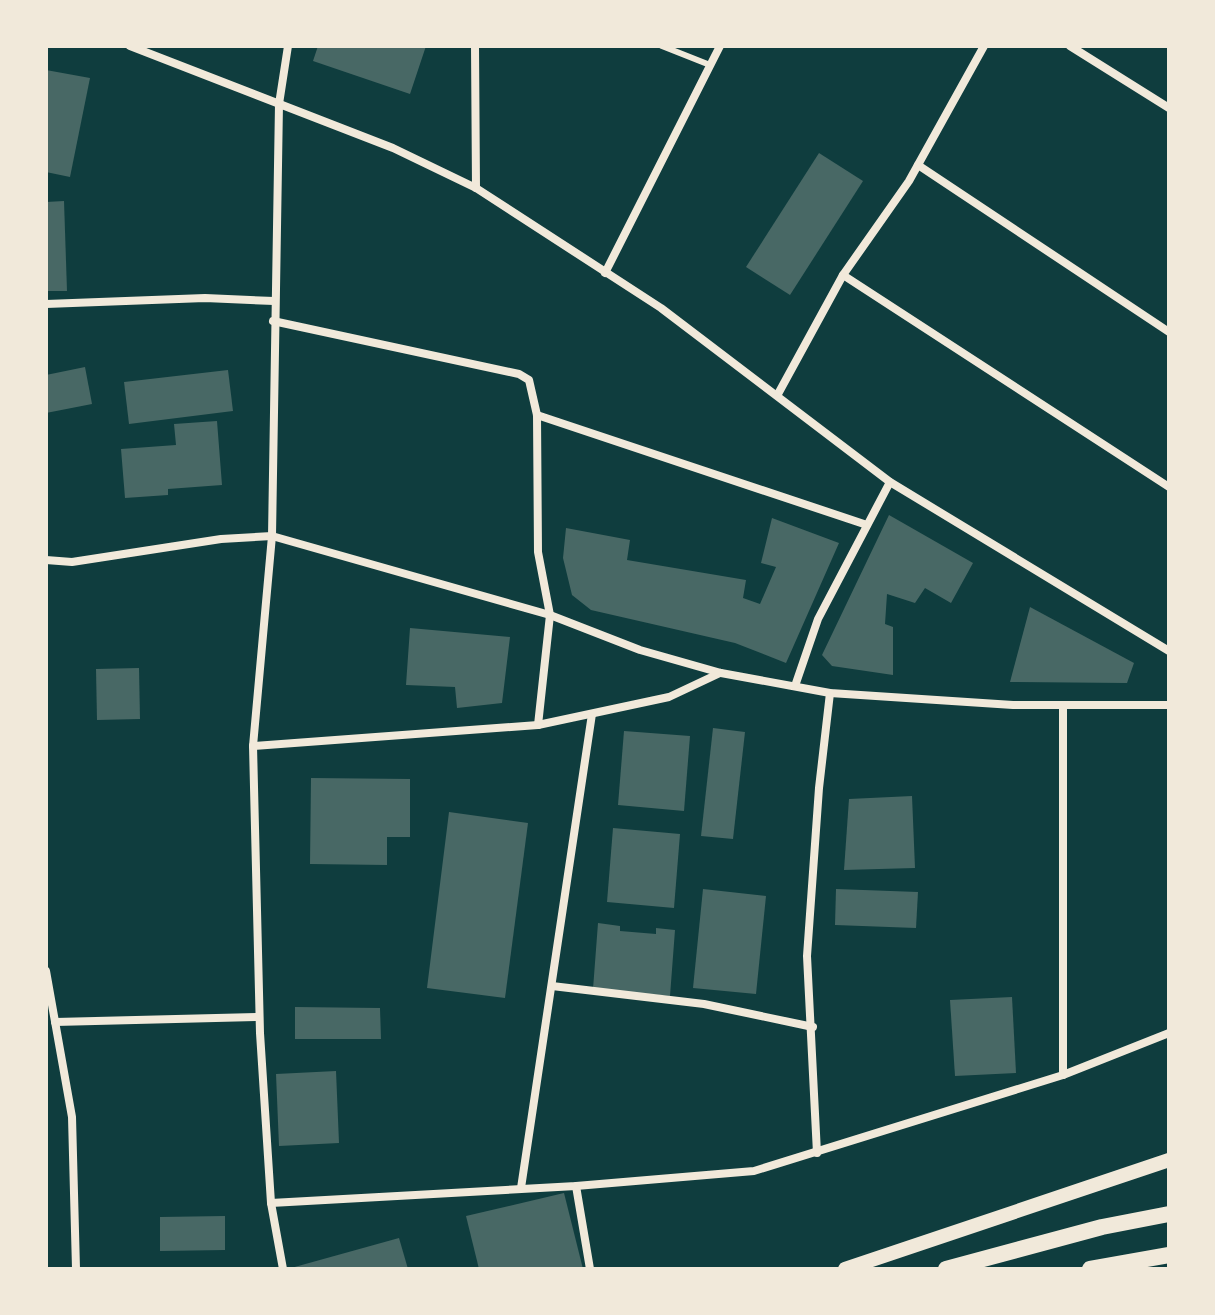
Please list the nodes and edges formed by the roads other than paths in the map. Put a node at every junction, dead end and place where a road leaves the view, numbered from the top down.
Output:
1 (130, 46) edge
2 (288, 46) edge
3 (475, 46) edge
4 (662, 46) edge
5 (720, 46) edge
6 (984, 46) edge
7 (1070, 46) edge
8 (710, 65) junction
9 (279, 104) junction
10 (1169, 108) edge
11 (918, 165) junction
12 (476, 188) junction
13 (605, 273) junction
14 (843, 275) junction
15 (274, 301) junction
16 (46, 304) edge
17 (273, 321) junction
18 (1169, 332) edge
19 (778, 394) junction
20 (537, 415) junction
21 (890, 482) junction
22 (1169, 487) edge
23 (867, 525) junction
24 (272, 536) junction
25 (46, 560) edge
26 (550, 615) junction
27 (1169, 651) edge
28 (721, 673) junction
29 (795, 686) junction
30 (830, 693) junction
31 (1063, 705) junction
32 (1169, 705) edge
33 (592, 714) junction
34 (538, 725) junction
35 (253, 746) junction
36 (46, 971) edge
37 (552, 986) junction
38 (259, 1017) junction
39 (55, 1022) junction
40 (813, 1027) junction
41 (1169, 1033) edge
42 (1063, 1075) junction
43 (817, 1153) junction
44 (1169, 1160) edge
45 (576, 1186) junction
46 (521, 1188) junction
47 (271, 1203) junction
48 (1169, 1214) edge
49 (1169, 1255) edge
50 (76, 1269) edge
51 (283, 1269) edge
52 (590, 1269) edge
53 (845, 1269) edge
54 (946, 1269) edge
55 (1090, 1269) edge

1 - 9 street
2 - 9 street
3 - 12 street
4 - 8 lane
5 - 8 street
6 - 11 street
7 - 10 street
8 - 13 street
9 - 12 street
9 - 15 street
11 - 14 street
11 - 18 street
12 - 13 street
13 - 19 street
14 - 19 street
14 - 22 street
15 - 16 street
15 - 17 street
17 - 20 street
17 - 24 street
19 - 21 street
20 - 23 street
20 - 26 street
21 - 23 street
21 - 27 street
23 - 29 street
24 - 25 street
24 - 26 street
24 - 35 street
26 - 28 street
26 - 34 street
28 - 29 street
28 - 33 street
29 - 30 street
30 - 31 street
30 - 40 street
31 - 32 street
31 - 42 street
33 - 34 street
33 - 37 street
34 - 35 street
35 - 38 street
36 - 39 street
37 - 40 street
37 - 46 street
38 - 39 street
38 - 47 street
39 - 50 street
40 - 43 street
41 - 42 street
42 - 43 street
43 - 45 street
44 - 53 street
45 - 46 street
45 - 52 street
46 - 47 street
47 - 51 street
48 - 54 main road
49 - 55 main road

